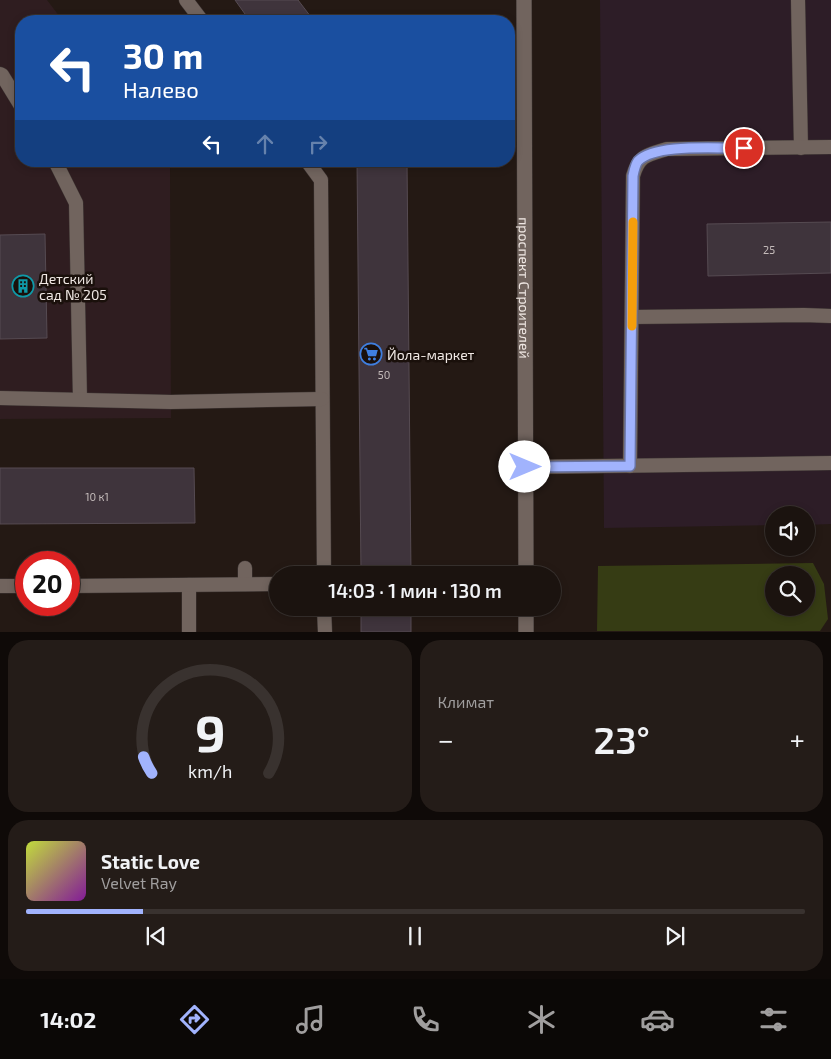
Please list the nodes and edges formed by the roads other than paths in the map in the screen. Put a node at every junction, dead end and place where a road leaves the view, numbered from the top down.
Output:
1 (186, 0) edge
2 (524, 0) edge
3 (798, 0) edge
4 (197, 15) edge
5 (0, 74) edge
6 (15, 96) edge
7 (801, 148) junction
8 (831, 148) edge
9 (58, 167) edge
10 (311, 167) edge
11 (632, 316) junction
12 (831, 316) edge
13 (0, 398) edge
14 (80, 399) junction
15 (322, 400) junction
16 (831, 463) edge
17 (630, 466) junction
18 (525, 467) junction
19 (324, 566) edge
20 (526, 566) edge
21 (245, 568) dead end
22 (245, 584) junction
23 (269, 584) edge
24 (189, 585) junction
25 (0, 586) edge
26 (15, 586) edge
27 (80, 586) edge
28 (324, 616) edge
29 (526, 616) edge
30 (189, 631) edge
31 (325, 632) edge
32 (526, 632) edge

1 - 4 lane
2 - 18 main road, проспект Строителей
3 - 7 lane
5 - 6 lane
7 - 8 lane
7 - 11 lane
9 - 14 lane
10 - 15 lane
11 - 12 lane
11 - 17 lane
13 - 14 lane
14 - 15 lane
15 - 19 lane
16 - 17 lane
17 - 18 lane
18 - 20 main road, проспект Строителей
21 - 22 lane
22 - 23 lane
22 - 24 lane
24 - 27 lane
24 - 30 lane
25 - 26 lane
28 - 31 lane
29 - 32 main road

